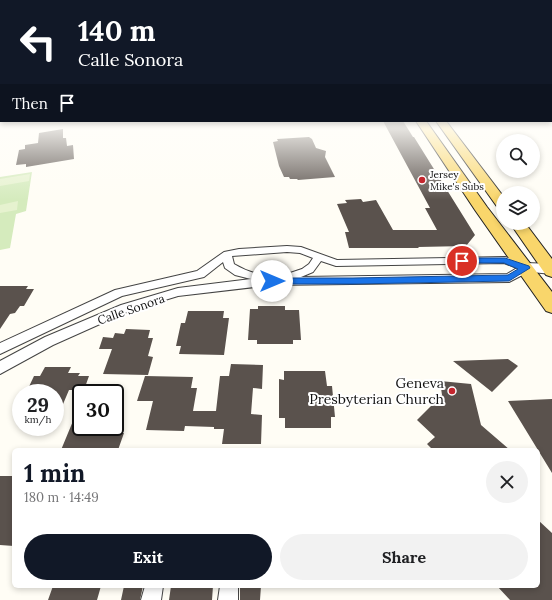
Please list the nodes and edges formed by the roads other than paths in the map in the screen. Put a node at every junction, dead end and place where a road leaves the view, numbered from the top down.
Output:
1 (437, 144) edge
2 (458, 144) edge
3 (496, 196) edge
4 (522, 230) edge
5 (227, 254) junction
6 (318, 257) junction
7 (526, 268) junction
8 (552, 270) edge
9 (277, 281) junction
10 (552, 306) edge
11 (0, 349) edge
12 (0, 368) edge
13 (154, 588) edge
14 (229, 588) edge
15 (151, 600) edge
16 (228, 600) edge

1 - 7 main road
2 - 3 main road
4 - 8 main road
5 - 6 street, Calle Sonora
5 - 9 street, Calle Sonora
5 - 11 street, Calle Sonora
6 - 7 street, Calle Sonora
6 - 9 street, Calle Sonora
7 - 8 street, Calle Sonora
7 - 9 street, Calle Sonora
7 - 10 main road
9 - 12 street, Calle Sonora
13 - 15 street
14 - 16 street

